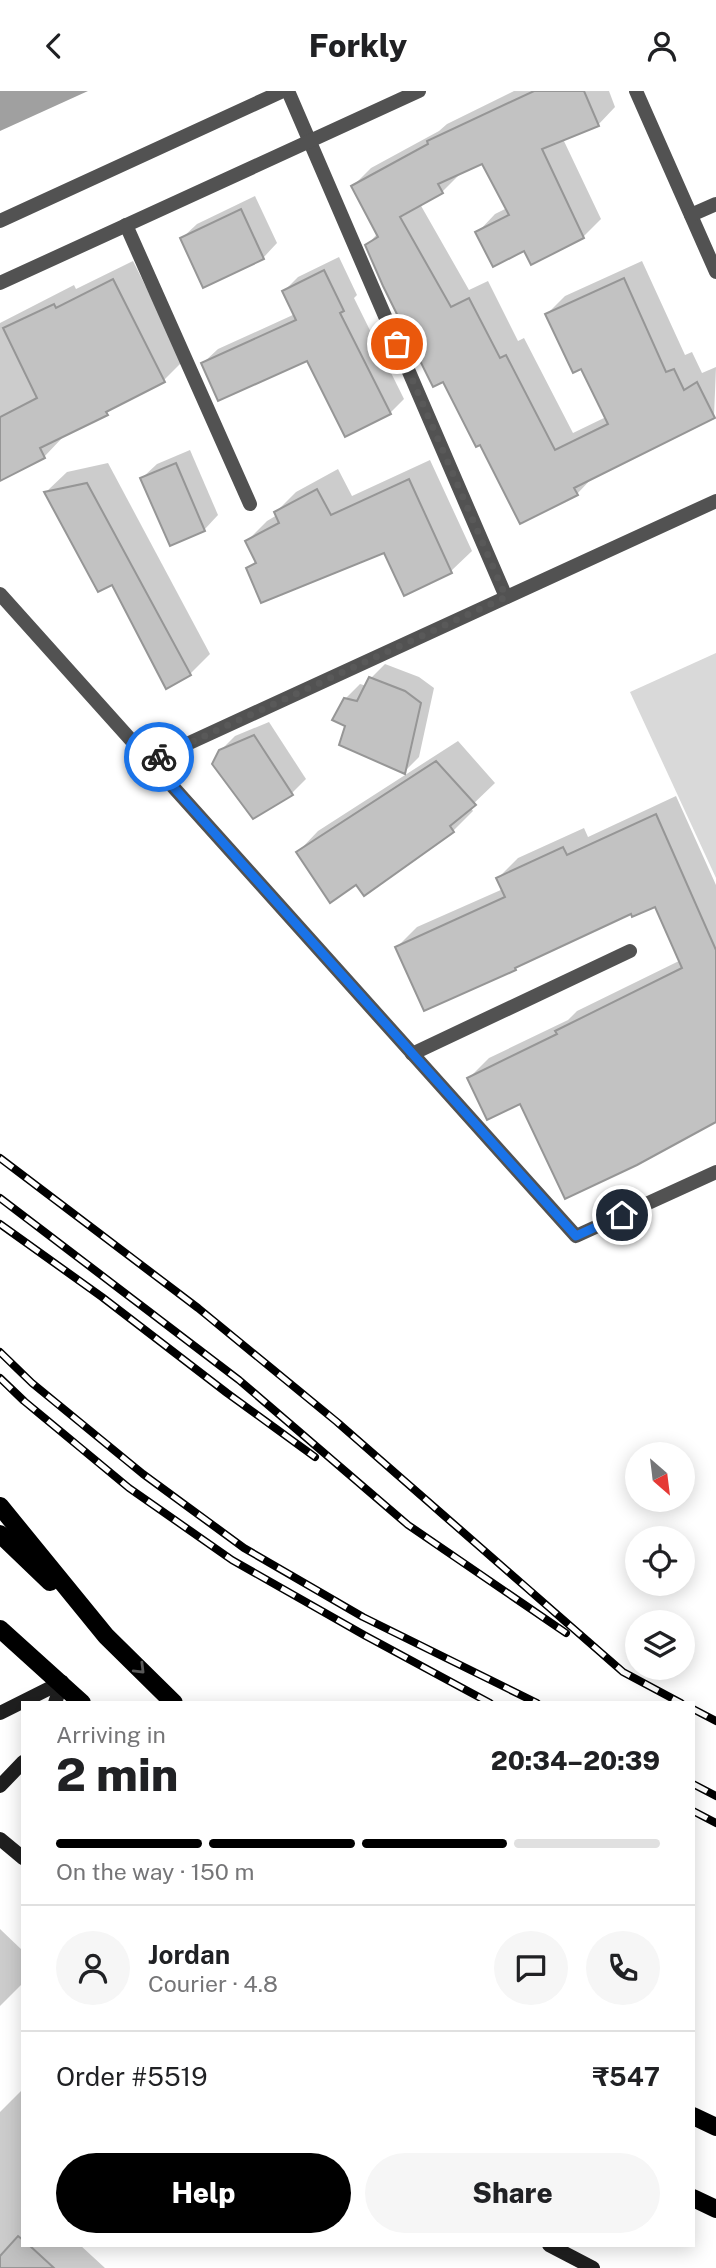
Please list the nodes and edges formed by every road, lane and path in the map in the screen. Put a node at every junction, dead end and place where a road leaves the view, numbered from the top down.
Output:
1 (285, 91) edge
2 (419, 91) edge
3 (636, 91) edge
4 (310, 141) junction
5 (716, 204) edge
6 (691, 215) junction
7 (0, 221) edge
8 (126, 225) junction
9 (716, 272) edge
10 (0, 283) edge
11 (716, 501) edge
12 (250, 503) dead end
13 (0, 594) edge
14 (506, 597) junction
15 (150, 761) junction
16 (630, 951) dead end
17 (412, 1054) junction
18 (716, 1172) edge
19 (0, 1506) edge
20 (0, 1534) edge
21 (0, 1615) edge
22 (0, 1629) edge
23 (106, 1636) junction
24 (62, 1682) junction
25 (24, 1701) edge
26 (56, 1701) edge
27 (80, 1701) edge
28 (172, 1701) edge
29 (21, 1702) edge
30 (0, 1713) edge
31 (21, 1764) edge
32 (0, 1786) edge
33 (0, 1839) edge
34 (21, 1856) edge
35 (695, 2117) edge
36 (716, 2127) edge
37 (695, 2199) edge
38 (716, 2209) edge
39 (553, 2247) edge
40 (593, 2268) edge

1 - 4 street
1 - 7 street
2 - 4 street
3 - 6 street
4 - 8 street
4 - 14 street
5 - 6 street
6 - 9 street
8 - 10 street
8 - 12 street
11 - 14 street
13 - 15 street
14 - 15 street
15 - 17 street
16 - 17 street
17 - 18 street
19 - 23 main road
20 - 23 main road
21 - 24 main road
22 - 24 main road
23 -> 28 main road
24 - 25 main road
24 - 26 main road
24 - 27 main road
29 - 30 main road
31 - 32 main road
33 - 34 main road
35 - 36 main road
37 - 38 main road
39 - 40 main road

